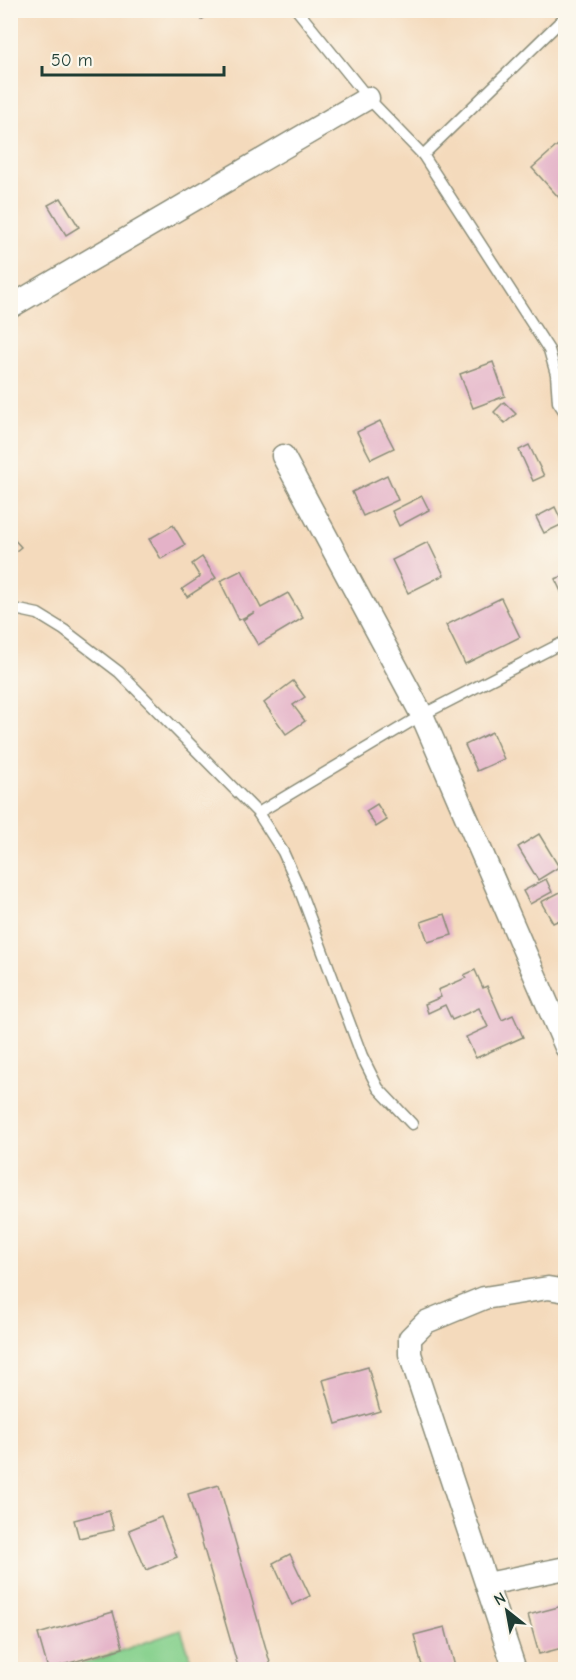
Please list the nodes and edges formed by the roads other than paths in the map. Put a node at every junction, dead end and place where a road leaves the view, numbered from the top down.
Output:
1 (297, 10) edge
2 (566, 16) edge
3 (368, 98) junction
4 (423, 155) junction
5 (10, 307) edge
6 (562, 399) edge
7 (566, 414) edge
8 (283, 456) dead end
9 (10, 608) edge
10 (566, 641) edge
11 (422, 715) junction
12 (258, 813) junction
13 (566, 1047) edge
14 (412, 1124) dead end
15 (566, 1291) edge
16 (566, 1568) edge
17 (487, 1584) junction
18 (515, 1670) edge

1 - 3 lane
2 - 4 lane
3 - 4 lane
3 - 5 street
4 - 6 lane
6 - 7 lane
8 - 11 street
9 - 12 lane
10 - 11 lane
11 - 12 lane
11 - 13 street
12 - 14 lane
15 - 17 street
16 - 17 street
17 - 18 street

